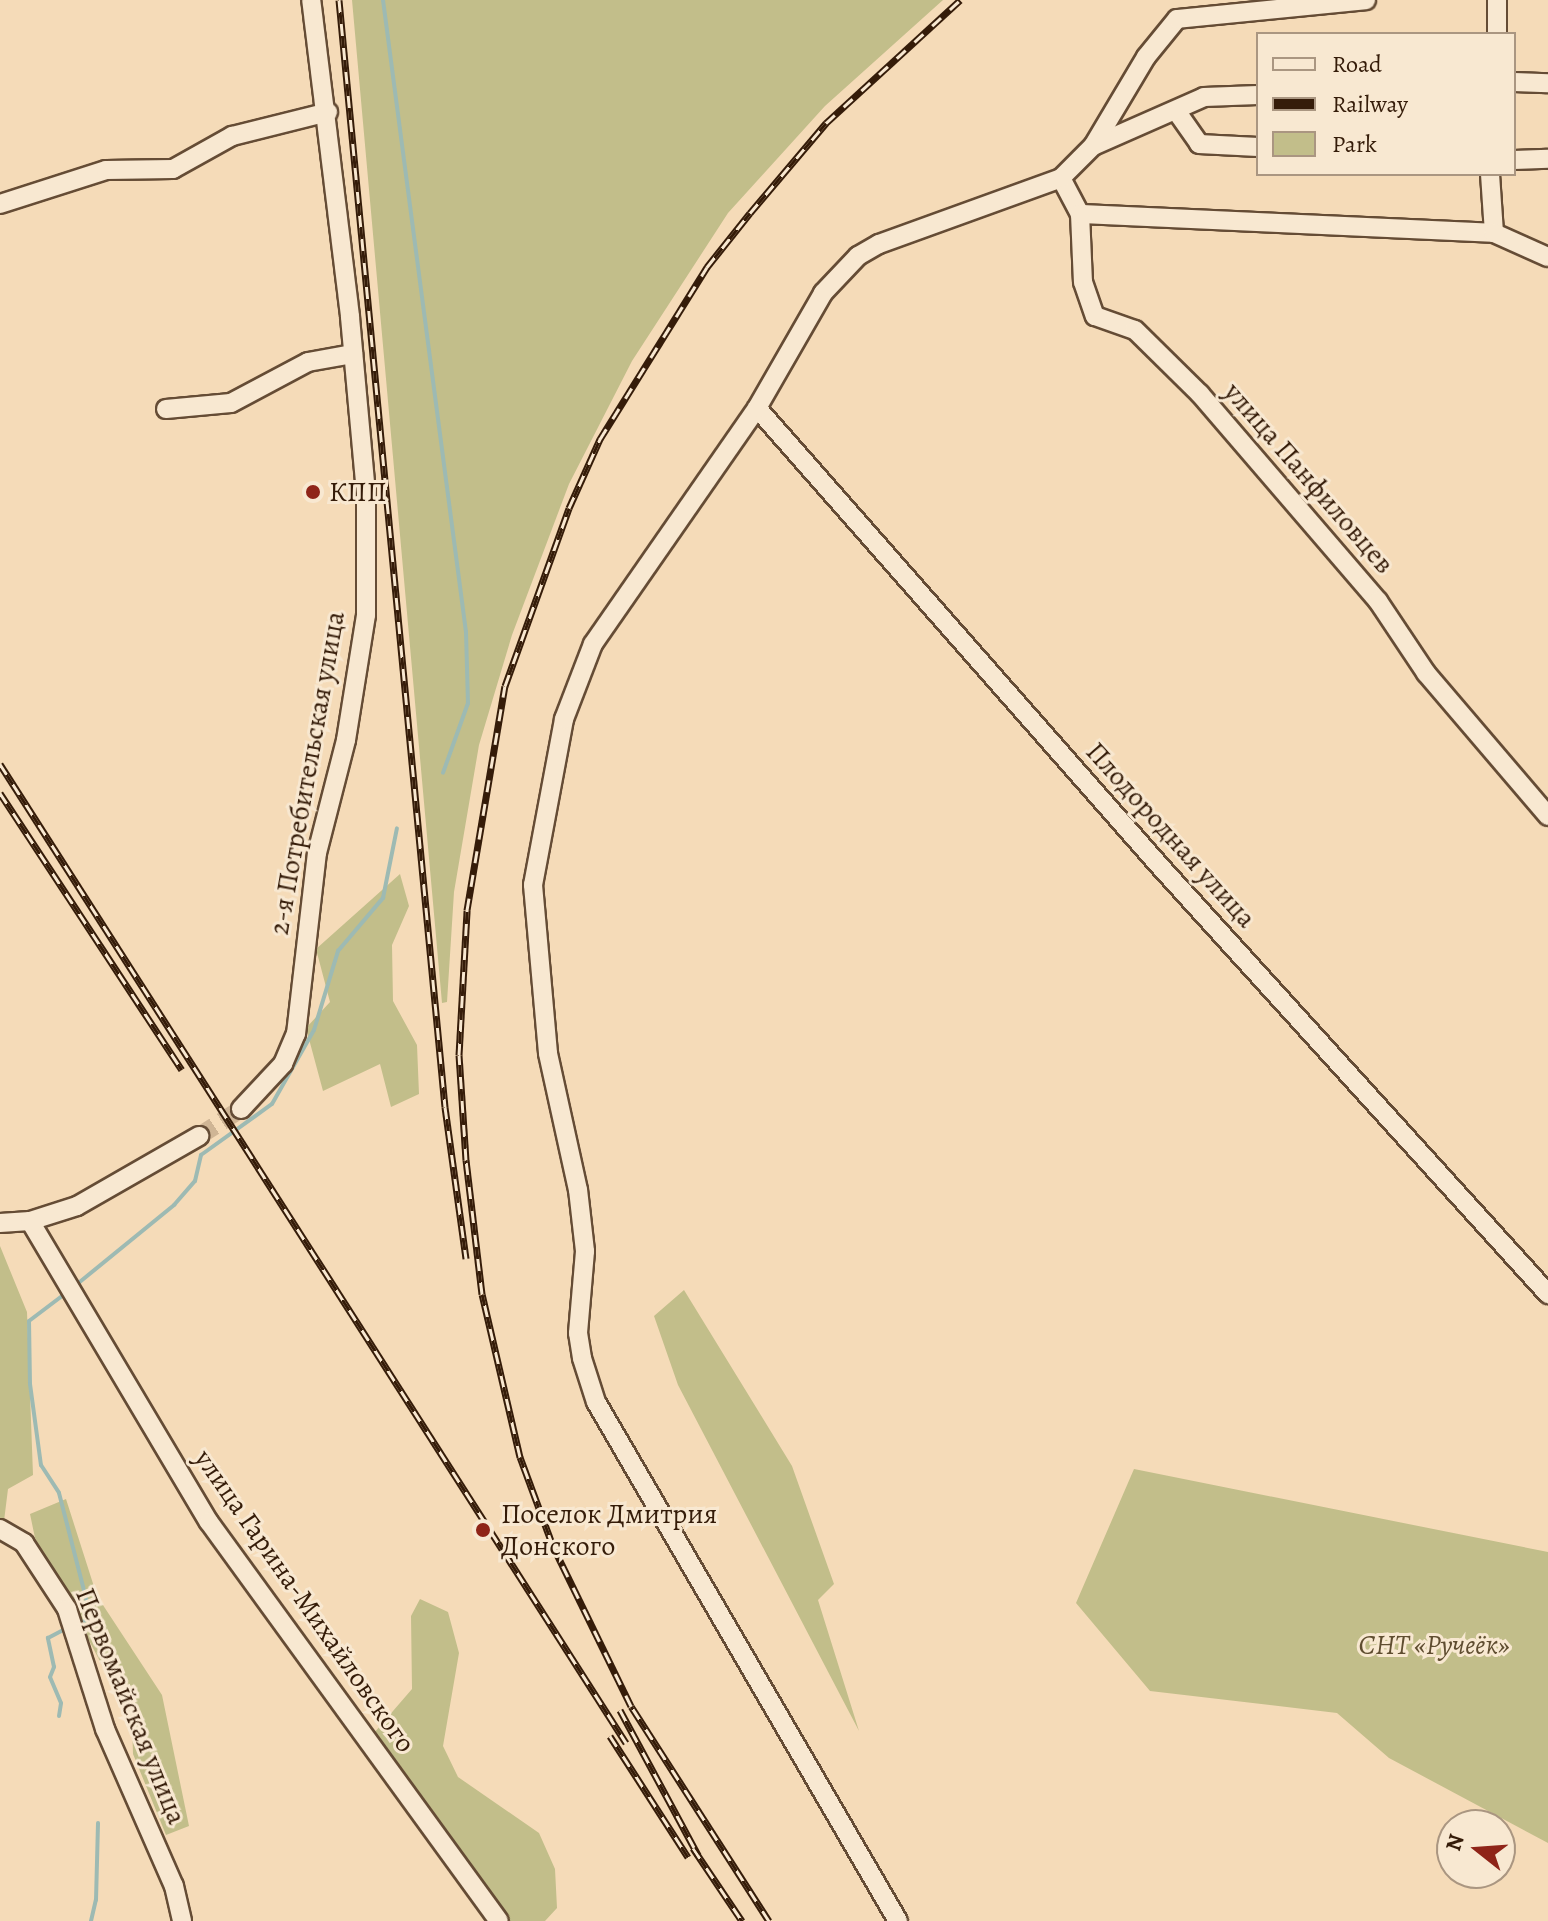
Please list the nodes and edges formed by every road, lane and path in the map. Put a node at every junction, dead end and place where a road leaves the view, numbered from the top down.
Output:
1 (311, 0) edge
2 (1366, 0) edge
3 (1497, 0) edge
4 (1497, 32) edge
5 (1516, 82) edge
6 (1548, 83) edge
7 (1256, 95) edge
8 (328, 112) junction
9 (1177, 112) junction
10 (1093, 146) junction
11 (1256, 147) edge
12 (1548, 159) edge
13 (1516, 160) edge
14 (1490, 176) edge
15 (1061, 178) junction
16 (0, 204) edge
17 (1080, 214) junction
18 (1494, 233) junction
19 (1548, 257) edge
20 (353, 354) junction
21 (757, 408) junction
22 (166, 409) dead end
23 (1548, 816) edge
24 (241, 1109) tunnel mouth
25 (199, 1136) tunnel mouth
26 (30, 1221) junction
27 (0, 1223) edge
28 (1548, 1294) edge
29 (0, 1529) edge
30 (182, 1921) edge
31 (499, 1921) edge
32 (898, 1921) edge

1 - 8 street, 2-я Потребительская улица
2 - 10 street
3 - 4 street
5 - 6 street
7 - 9 street
8 - 16 street
8 - 20 street, 2-я Потребительская улица
9 - 10 street
9 - 11 street
10 - 15 street
12 - 13 street
14 - 18 street
15 - 17 street, улица Панфиловцев
15 - 21 street
17 - 18 street
17 - 23 street, улица Панфиловцев
18 - 19 street
20 - 22 street
20 - 24 street, 2-я Потребительская улица
21 - 28 street, Плодородная улица
21 - 32 street
25 - 26 street
26 - 27 street
26 - 31 street, улица Гарина-Михайловского
29 - 30 street, Первомайская улица

